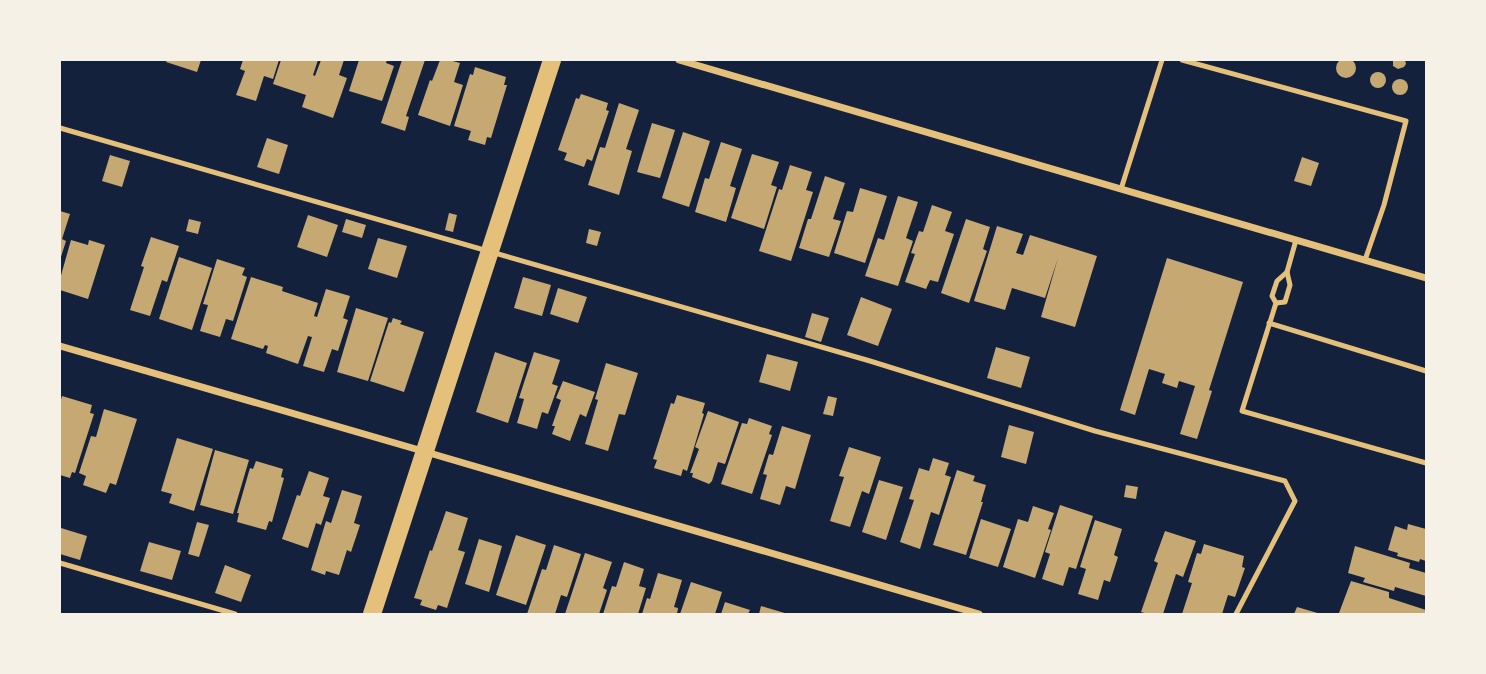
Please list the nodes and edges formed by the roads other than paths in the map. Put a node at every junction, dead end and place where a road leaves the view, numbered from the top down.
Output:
1 (552, 60) edge
2 (679, 60) edge
3 (1162, 60) edge
4 (1182, 60) edge
5 (60, 128) edge
6 (1121, 189) junction
7 (1296, 240) junction
8 (490, 253) junction
9 (1365, 260) junction
10 (1287, 272) junction
11 (1426, 278) edge
12 (1276, 303) junction
13 (1269, 323) junction
14 (60, 346) edge
15 (1426, 371) edge
16 (426, 452) junction
17 (1426, 463) edge
18 (60, 563) edge
19 (235, 614) edge
20 (372, 614) edge
21 (979, 614) edge
22 (1236, 614) edge

1 - 8 main road
2 - 6 street
3 - 6 lane
4 - 9 lane
5 - 8 lane
6 - 7 street
7 - 9 street
7 - 10 lane
8 - 16 main road
8 - 22 lane
9 - 11 street
10 - 12 lane
10 - 12 lane
12 - 13 lane
13 - 15 lane
13 - 17 lane
14 - 16 street
16 - 20 main road
16 - 21 street
18 - 19 lane

